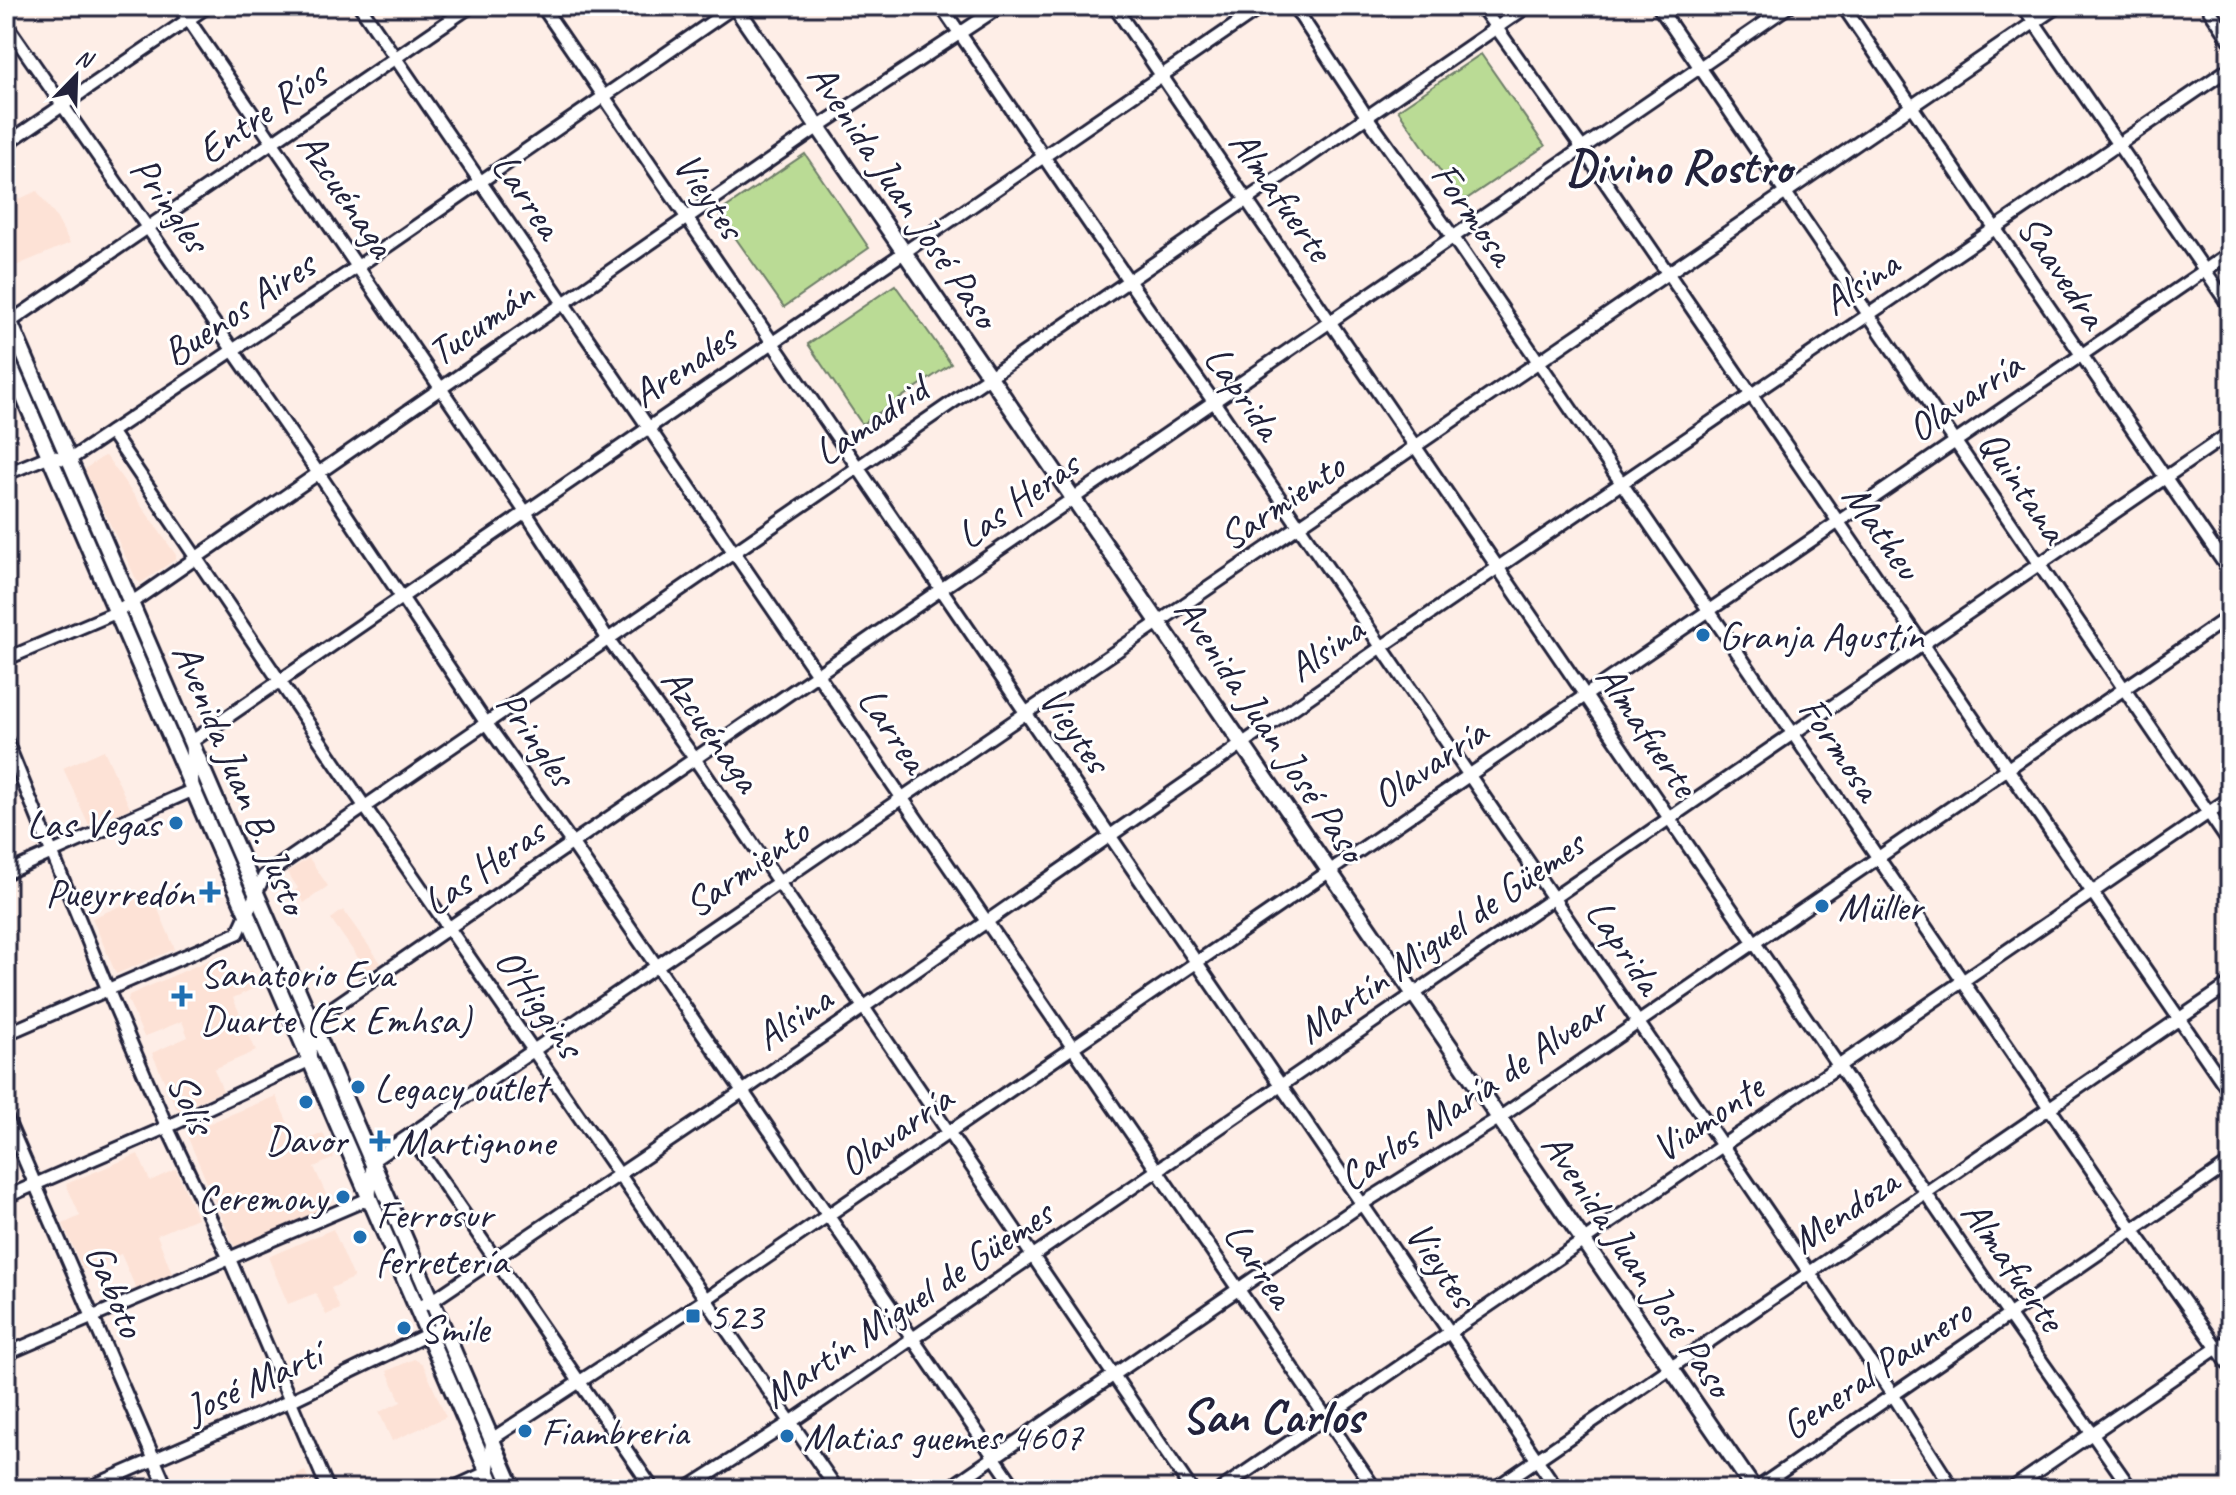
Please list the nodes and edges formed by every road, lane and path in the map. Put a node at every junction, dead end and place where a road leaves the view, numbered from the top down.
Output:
1 (179, 6) edge
2 (208, 6) edge
3 (360, 6) edge
4 (471, 6) edge
5 (542, 6) edge
6 (735, 6) edge
7 (941, 6) edge
8 (1001, 6) edge
9 (1114, 6) edge
10 (1263, 6) edge
11 (1294, 6) edge
12 (1481, 6) edge
13 (1528, 6) edge
14 (1658, 6) edge
15 (1789, 6) edge
16 (1843, 6) edge
17 (2023, 6) edge
18 (2058, 6) edge
19 (2207, 6) edge
20 (188, 20) junction
21 (2034, 22) junction
22 (6, 24) edge
23 (1495, 28) junction
24 (959, 32) junction
25 (2230, 40) edge
26 (395, 57) junction
27 (1700, 68) junction
28 (2230, 68) edge
29 (1161, 76) junction
30 (604, 97) junction
31 (64, 106) junction
32 (1911, 107) junction
33 (1367, 117) junction
34 (818, 127) junction
35 (273, 143) junction
36 (6, 144) edge
37 (2118, 144) junction
38 (1582, 148) junction
39 (1045, 156) junction
40 (480, 181) junction
41 (1785, 193) junction
42 (1245, 201) junction
43 (687, 218) junction
44 (148, 228) junction
45 (1995, 228) junction
46 (1453, 237) junction
47 (904, 252) junction
48 (2230, 253) edge
49 (357, 267) junction
50 (2205, 270) junction
51 (1668, 274) junction
52 (1127, 282) junction
53 (563, 303) junction
54 (2230, 307) edge
55 (1868, 314) junction
56 (7, 319) edge
57 (1331, 321) junction
58 (772, 343) junction
59 (233, 350) junction
60 (2081, 355) junction
61 (6, 356) edge
62 (1538, 363) junction
63 (990, 377) junction
64 (441, 389) junction
65 (13, 390) edge
66 (1751, 395) junction
67 (1214, 402) junction
68 (649, 427) junction
69 (111, 432) junction
70 (2230, 433) edge
71 (1955, 441) junction
72 (1416, 447) junction
73 (49, 456) junction
74 (69, 460) junction
75 (858, 468) junction
76 (6, 474) edge
77 (319, 474) junction
78 (2166, 478) junction
79 (1621, 483) junction
80 (1073, 499) junction
81 (526, 513) junction
82 (1838, 521) junction
83 (1299, 527) junction
84 (734, 552) junction
85 (197, 559) junction
86 (2039, 564) junction
87 (1498, 567) junction
88 (2230, 572) edge
89 (941, 589) junction
90 (404, 597) junction
91 (131, 603) junction
92 (1708, 610) junction
93 (117, 612) junction
94 (2230, 616) edge
95 (1159, 623) junction
96 (608, 639) junction
97 (1922, 644) junction
98 (1380, 648) junction
99 (6, 659) edge
100 (818, 674) junction
101 (282, 681) junction
102 (2124, 689) junction
103 (1585, 695) junction
104 (1027, 714) junction
105 (486, 723) junction
106 (1792, 733) junction
107 (6, 740) edge
108 (191, 742) junction
109 (1242, 744) junction
110 (695, 759) junction
111 (2008, 769) junction
112 (1469, 775) junction
113 (186, 793) junction
114 (902, 798) junction
115 (2230, 798) edge
116 (365, 807) junction
117 (2209, 813) junction
118 (1668, 817) junction
119 (1111, 836) junction
120 (572, 843) junction
121 (2230, 844) edge
122 (53, 852) junction
123 (1878, 858) junction
124 (1329, 871) junction
125 (6, 873) edge
126 (780, 883) junction
127 (2093, 892) junction
128 (256, 894) junction
129 (1552, 897) junction
130 (247, 914) junction
131 (986, 920) junction
132 (449, 928) junction
133 (1754, 943) junction
134 (1196, 962) junction
135 (657, 967) junction
136 (1962, 981) junction
137 (2230, 984) edge
138 (108, 990) junction
139 (1413, 993) junction
140 (865, 1007) junction
141 (2178, 1020) junction
142 (312, 1022) junction
143 (1638, 1022) junction
144 (6, 1034) edge
145 (1072, 1046) junction
146 (536, 1051) junction
147 (310, 1060) junction
148 (1838, 1066) junction
149 (1280, 1085) junction
150 (743, 1091) junction
151 (2230, 1093) edge
152 (2050, 1107) junction
153 (6, 1117) edge
154 (1499, 1118) junction
155 (167, 1127) junction
156 (949, 1131) junction
157 (410, 1135) junction
158 (1723, 1145) junction
159 (372, 1161) junction
160 (2230, 1163) edge
161 (1157, 1170) junction
162 (619, 1174) junction
163 (35, 1184) junction
164 (1925, 1193) junction
165 (6, 1197) edge
166 (370, 1198) junction
167 (1362, 1204) junction
168 (828, 1215) junction
169 (2133, 1230) junction
170 (1583, 1241) junction
171 (1033, 1255) junction
172 (229, 1258) junction
173 (495, 1258) junction
174 (1810, 1273) junction
175 (1238, 1289) junction
176 (706, 1299) junction
177 (432, 1301) junction
178 (417, 1308) junction
179 (2009, 1315) junction
180 (93, 1316) junction
181 (443, 1327) junction
182 (1450, 1332) junction
183 (428, 1334) junction
184 (913, 1338) junction
185 (2230, 1339) edge
186 (2218, 1347) junction
187 (6, 1354) edge
188 (2230, 1366) edge
189 (1671, 1368) junction
190 (1114, 1373) junction
191 (580, 1382) junction
192 (1893, 1395) junction
193 (290, 1401) junction
194 (1325, 1417) junction
195 (791, 1422) junction
196 (2092, 1433) junction
197 (492, 1439) junction
198 (995, 1457) junction
199 (155, 1460) junction
200 (1537, 1460) junction
201 (488, 1472) junction
202 (86, 1489) edge
203 (167, 1489) edge
204 (328, 1489) edge
205 (451, 1489) edge
206 (495, 1489) edge
207 (513, 1489) edge
208 (653, 1489) edge
209 (686, 1489) edge
210 (837, 1489) edge
211 (948, 1489) edge
212 (1016, 1489) edge
213 (1191, 1489) edge
214 (1221, 1489) edge
215 (1375, 1489) edge
216 (1494, 1489) edge
217 (1557, 1489) edge
218 (1755, 1489) edge
219 (1953, 1489) edge
220 (2011, 1489) edge
221 (2131, 1489) edge

1 - 20 street, Azcuénaga
2 - 20 street
3 - 26 street, Larrea
4 - 26 street, Entre Ríos
5 - 30 street, Vieytes
6 - 30 street, Buenos Aires
6 - 34 main road, Avenida Juan José Paso
7 - 24 street, Laprida
8 - 24 street, Tucumán
9 - 29 street, Almafuerte
10 - 29 street, Arenales
11 - 33 street, Formosa
12 - 23 street, Matheu
13 - 23 street, Lamadrid
14 - 27 street, Quintana
15 - 27 street, Las Heras
16 - 32 street, Saavedra
17 - 21 street
18 - 21 street, Sarmiento
19 - 25 street
20 - 31 street
20 - 35 street, Azcuénaga
21 - 32 street, Sarmiento
21 - 37 street
22 - 31 street, Pringles
23 - 33 street, Lamadrid
23 - 38 street, Matheu
24 - 34 street, Tucumán
24 - 39 street, Laprida
26 - 35 street, Entre Ríos
26 - 40 street, Larrea
27 - 38 street, Las Heras
27 - 41 street, Quintana
28 - 37 street, Alsina
29 - 39 street, Arenales
29 - 42 street, Almafuerte
30 - 40 street, Buenos Aires
30 - 43 street, Vieytes
31 - 36 street
31 - 44 street, Pringles
32 - 41 street, Sarmiento
32 - 45 street, Saavedra
33 - 42 street, Lamadrid
33 - 46 street, Formosa
34 - 43 street, Tucumán
34 - 47 main road, Avenida Juan José Paso
35 - 44 street, Entre Ríos
35 - 49 street, Azcuénaga
37 - 45 street, Alsina
37 - 50 street
38 - 46 street, Las Heras
38 - 51 street, Matheu
39 - 47 street, Arenales
39 - 52 street, Laprida
40 - 49 street, Buenos Aires
40 - 53 street, Larrea
41 - 51 street, Sarmiento
41 - 55 street, Quintana
42 - 52 street, Lamadrid
42 - 57 street, Almafuerte
43 - 53 street, Tucumán
43 - 58 street, Vieytes
44 - 56 street, Entre Ríos
44 - 59 street, Pringles
45 - 55 street, Alsina
45 - 60 street, Saavedra
46 - 57 street, Las Heras
46 - 62 street, Formosa
47 - 58 street, Arenales
47 - 63 main road, Avenida Juan José Paso
48 - 50 street, Olavarría
49 - 59 street, Buenos Aires
49 - 64 street, Azcuénaga
50 - 54 street
50 - 60 street, Olavarría
51 - 62 street, Sarmiento
51 - 66 street, Matheu
52 - 63 street, Lamadrid
52 - 67 street, Laprida
53 - 64 street, Tucumán
53 - 68 street, Larrea
55 - 66 street, Alsina
55 - 71 street, Quintana
56 - 74 main road, Avenida Juan B. Justo
57 - 67 street, Las Heras
57 - 72 street, Almafuerte
58 - 68 street, Arenales
58 - 75 street, Vieytes
59 - 69 street, Buenos Aires
59 - 77 street, Pringles
60 - 71 street, Olavarría
60 - 78 street, Saavedra
61 - 65 main road, Avenida Juan B. Justo
62 - 72 street, Sarmiento
62 - 79 street, Formosa
63 - 75 street, Lamadrid
63 - 80 main road, Avenida Juan José Paso
64 - 77 street, Tucumán
64 - 81 street, Azcuénaga
65 - 73 main road, Avenida Juan B. Justo
66 - 79 street, Alsina
66 - 82 street, Matheu
67 - 80 street, Las Heras
67 - 83 street, Laprida
68 - 81 street, Arenales
68 - 84 street, Larrea
69 - 74 street, Buenos Aires
69 - 85 street, O'Higgins
70 - 78 street, Martín Miguel de Güemes
71 - 82 street, Olavarría
71 - 86 street, Quintana
72 - 83 street, Sarmiento
72 - 87 street, Almafuerte
73 - 74 street
73 - 76 street
73 - 93 main road, Avenida Juan B. Justo
74 - 91 main road, Avenida Juan B. Justo
75 - 84 street, Lamadrid
75 - 89 street, Vieytes
77 - 85 street, Tucumán
77 - 90 street, Pringles
78 - 86 street, Martín Miguel de Güemes
78 - 88 street, Saavedra
79 - 87 street, Alsina
79 - 92 street, Formosa
80 - 89 street, Las Heras
80 - 95 main road, Avenida Juan José Paso
81 - 90 street, Arenales
81 - 96 street, Azcuénaga
82 - 92 street, Olavarría
82 - 97 street, Matheu
83 - 95 street, Sarmiento
83 - 98 street, Laprida
84 - 96 street, Lamadrid
84 - 100 street, Larrea
85 - 91 street, Tucumán
85 - 101 street, O'Higgins
86 - 97 street, Martín Miguel de Güemes
86 - 102 street, Quintana
87 - 98 street, Alsina
87 - 103 street, Almafuerte
89 - 100 street, Las Heras
89 - 104 street, Vieytes
90 - 101 street, Arenales
90 - 105 street, Pringles
91 - 93 street, Tucumán
91 - 108 main road, Avenida Juan B. Justo
92 - 103 street, Olavarría
92 - 106 street, Formosa
93 - 99 street, Tucumán
93 - 113 main road, Avenida Juan B. Justo
94 - 102 street, Carlos María de Alvear
95 - 104 street, Sarmiento
95 - 109 main road, Avenida Juan José Paso
96 - 105 street, Lamadrid
96 - 110 street, Azcuénaga
97 - 106 street, Martín Miguel de Güemes
97 - 111 street, Matheu
98 - 109 street, Alsina
98 - 112 street, Laprida
100 - 110 street, Las Heras
100 - 114 street, Larrea
101 - 108 street, Arenales
101 - 116 street, O'Higgins
102 - 111 street, Carlos María de Alvear
102 - 117 street, Quintana
103 - 112 street, Olavarría
103 - 118 street, Almafuerte
104 - 114 street, Sarmiento
104 - 119 street, Vieytes
105 - 116 street, Lamadrid
105 - 120 street, Pringles
106 - 118 street, Martín Miguel de Güemes
106 - 123 street, Formosa
107 - 122 street, Solís
108 - 113 street
108 - 128 main road, Avenida Juan B. Justo
109 - 119 street, Alsina
109 - 124 main road, Avenida Juan José Paso
110 - 120 street, Las Heras
110 - 126 street, Azcuénaga
111 - 123 street, Carlos María de Alvear
111 - 127 street, Matheu
112 - 124 street, Olavarría
112 - 129 street, Laprida
113 - 122 street
113 - 130 main road, Avenida Juan B. Justo
114 - 126 street, Sarmiento
114 - 131 street, Larrea
115 - 117 street, Viamonte
116 - 128 street, Lamadrid
116 - 132 street, O'Higgins
117 - 121 street, Quintana
117 - 127 street, Viamonte
118 - 129 street, Martín Miguel de Güemes
118 - 133 street, Almafuerte
119 - 131 street, Alsina
119 - 134 street, Vieytes
120 - 132 street, Las Heras
120 - 135 street, Pringles
122 - 125 street
122 - 138 street, Solís
123 - 133 street, Carlos María de Alvear
123 - 136 street, Formosa
124 - 134 street, Olavarría
124 - 139 main road, Avenida Juan José Paso
126 - 135 street, Sarmiento
126 - 140 street, Azcuénaga
127 - 136 street, Viamonte
127 - 141 street, Matheu
128 - 130 street, Lamadrid
128 - 142 main road, Avenida Juan B. Justo
129 - 139 street, Martín Miguel de Güemes
129 - 143 street, Laprida
130 - 138 street
130 - 147 main road, Avenida Juan B. Justo
131 - 140 street, Alsina
131 - 145 street, Larrea
132 - 142 street, Las Heras
132 - 146 street, O'Higgins
133 - 143 street, Carlos María de Alvear
133 - 148 street, Almafuerte
134 - 145 street, Olavarría
134 - 149 street, Vieytes
135 - 146 street, Sarmiento
135 - 150 street, Pringles
136 - 148 street, Viamonte
136 - 152 street, Formosa
137 - 141 street, Mendoza
138 - 144 street
138 - 155 street, Solís
139 - 149 street, Martín Miguel de Güemes
139 - 154 main road, Avenida Juan José Paso
140 - 150 street, Alsina
140 - 156 street, Azcuénaga
141 - 151 street, Matheu
141 - 152 street, Mendoza
142 - 147 street
142 - 159 main road, Avenida Juan B. Justo
143 - 154 street, Carlos María de Alvear
143 - 158 street, Laprida
145 - 156 street, Olavarría
145 - 161 street, Larrea
146 - 157 street, Sarmiento
146 - 162 street, O'Higgins
147 - 155 street
147 - 166 main road, Avenida Juan B. Justo
148 - 158 street, Viamonte
148 - 164 street, Almafuerte
149 - 161 street, Martín Miguel de Güemes
149 - 167 street, Vieytes
150 - 162 street, Alsina
150 - 168 street, Pringles
152 - 164 street, Mendoza
152 - 169 street, Formosa
153 - 163 street, Gaboto
154 - 167 street, Carlos María de Alvear
154 - 170 main road, Avenida Juan José Paso
155 - 163 street
155 - 172 street, Solís
156 - 168 street, Olavarría
156 - 171 street, Azcuénaga
157 - 159 street, Sarmiento
157 - 173 street
158 - 170 street, Viamonte
158 - 174 street, Laprida
159 - 166 street
159 - 177 main road, Avenida Juan B. Justo
160 - 169 street, General Paunero
161 - 171 street, Martín Miguel de Güemes
161 - 175 street, Larrea
162 - 173 street, Alsina
162 - 176 street, O'Higgins
163 - 165 street
163 - 180 street, Gaboto
164 - 174 street, Mendoza
164 - 179 street, Almafuerte
166 - 172 street
166 - 178 main road, Avenida Juan B. Justo
167 - 175 street, Carlos María de Alvear
167 - 182 street, Vieytes
168 - 176 street, Olavarría
168 - 184 street, Pringles
169 - 179 street, General Paunero
169 - 186 street, Formosa
170 - 182 street, Viamonte
170 - 189 main road, Avenida Juan José Paso
171 - 184 street, Martín Miguel de Güemes
171 - 190 street, Azcuénaga
172 - 180 street
172 - 193 street, Solís
173 - 177 street, Alsina
173 - 191 street
174 - 189 street, Mendoza
174 - 192 street, Laprida
175 - 190 street, Carlos María de Alvear
175 - 194 street, Larrea
176 - 191 street, Olavarría
176 - 195 street, O'Higgins
177 - 178 street, Alsina
177 - 181 main road, Avenida Juan B. Justo
178 - 183 main road, Avenida Juan B. Justo
179 - 192 street, General Paunero
179 - 196 street, Almafuerte
180 - 187 street
180 - 199 street, Gaboto
181 - 183 street, José Martí
181 - 197 main road, Avenida Juan B. Justo
182 - 194 street, Viamonte
182 - 200 street, Vieytes
183 - 193 street, José Martí
183 - 201 main road, Avenida Juan B. Justo
184 - 195 street, Martín Miguel de Güemes
184 - 198 street, Pringles
185 - 186 street
186 - 188 street, Formosa
186 - 196 street
189 - 200 street, Mendoza
189 - 218 main road, Avenida Juan José Paso
190 - 198 street, Carlos María de Alvear
190 - 213 street, Azcuénaga
191 - 197 street, Olavarría
191 - 208 street
192 - 218 street, General Paunero
192 - 219 street, Laprida
193 - 199 street, José Martí
193 - 204 street, Solís
194 - 214 street, Viamonte
194 - 215 street, Larrea
195 - 209 street, Martín Miguel de Güemes
195 - 210 street, O'Higgins
196 - 220 street
196 - 221 street, Almafuerte
197 - 201 street
197 - 207 main road, Avenida Juan B. Justo
198 - 211 street, Carlos María de Alvear
198 - 212 street, Pringles
199 - 202 street, José Martí
199 - 203 street, Gaboto
200 - 216 street, Mendoza
200 - 217 street, Vieytes
201 - 205 street
201 - 206 main road, Avenida Juan B. Justo

